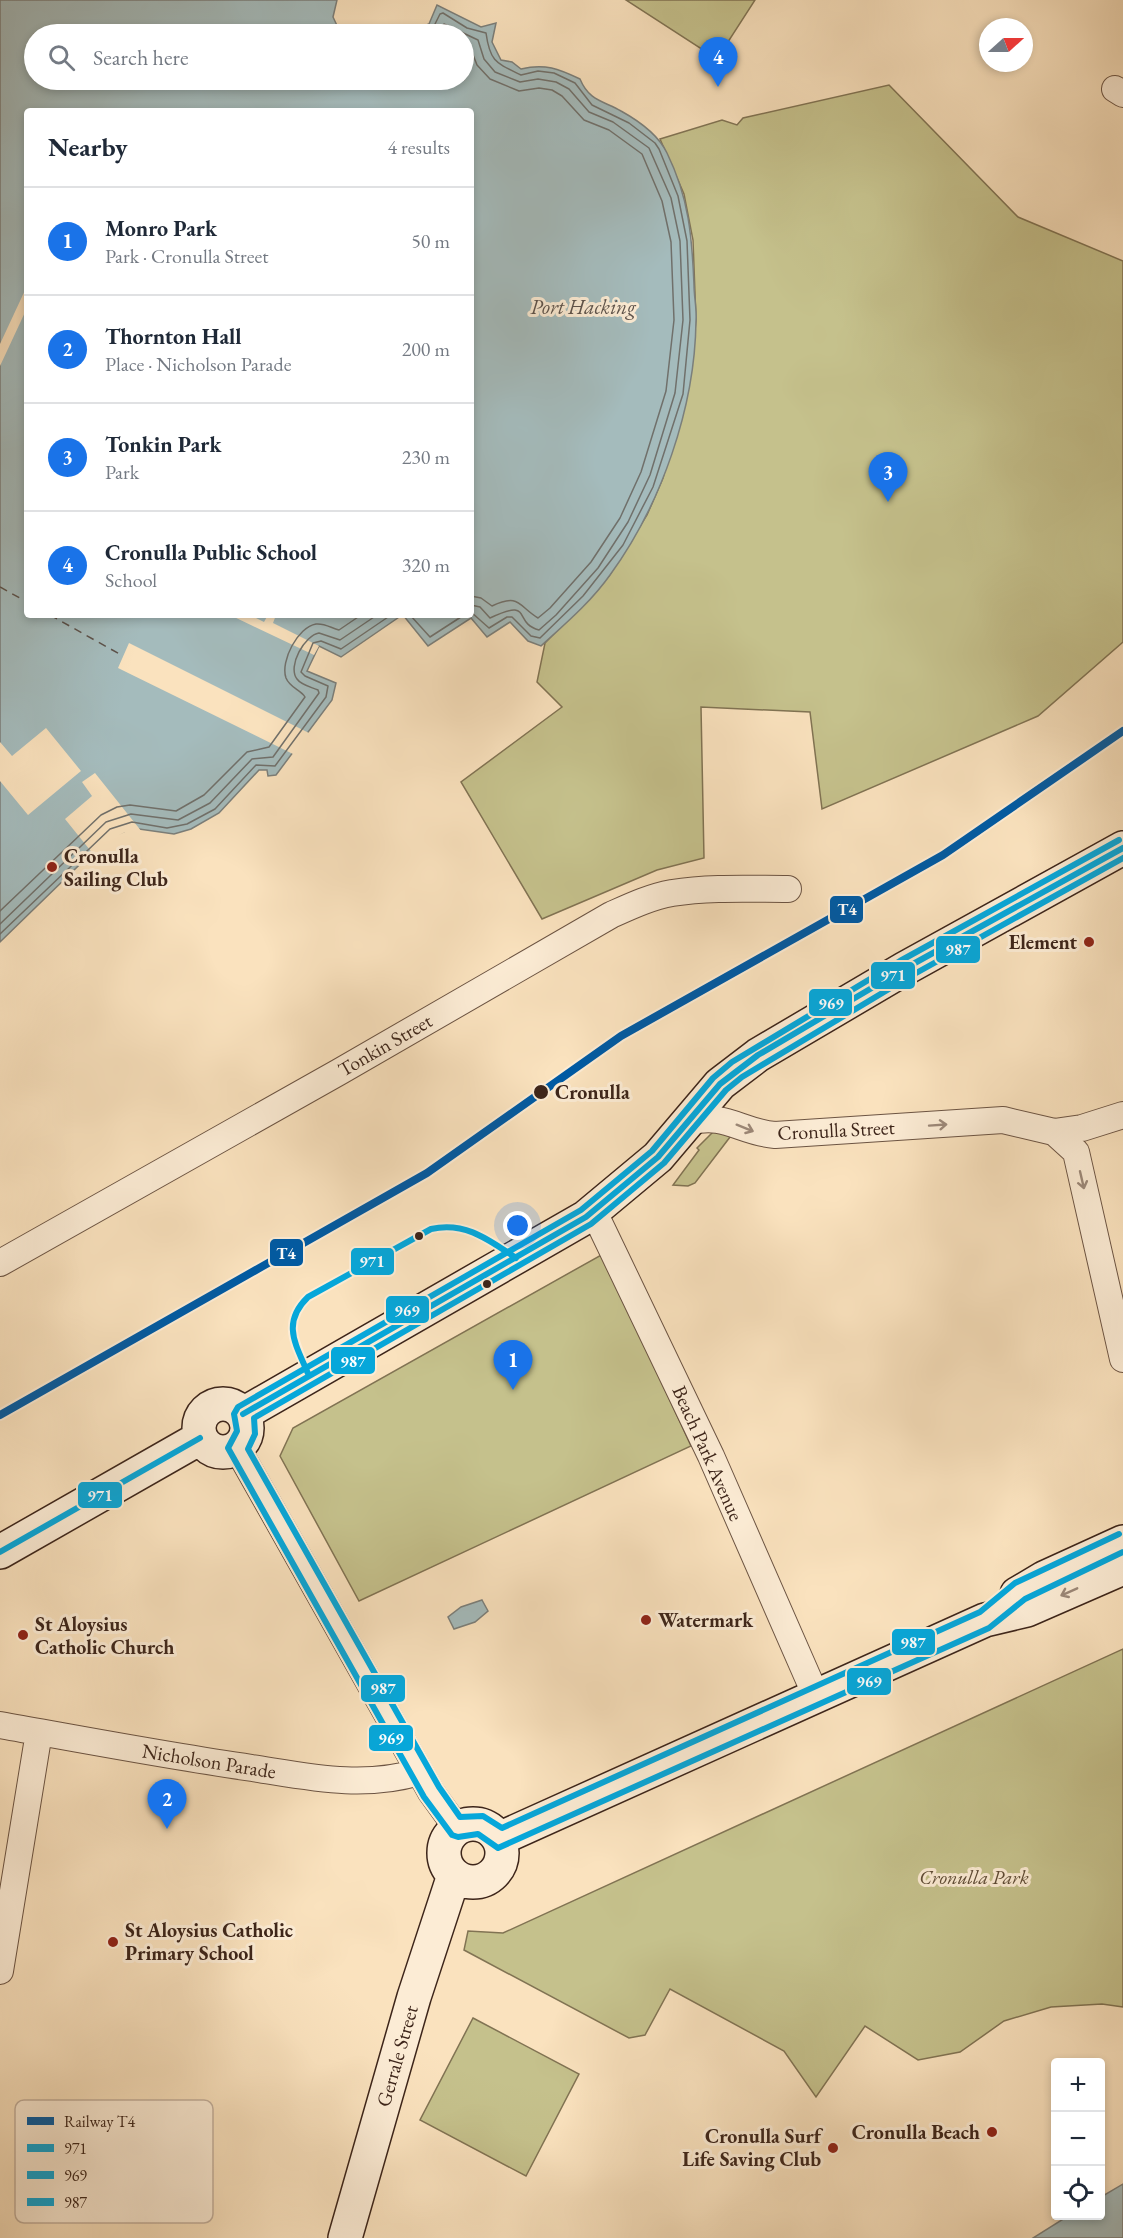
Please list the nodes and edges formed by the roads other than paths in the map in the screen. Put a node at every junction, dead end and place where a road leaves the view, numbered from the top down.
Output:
1 (1123, 848) edge
2 (788, 889) dead end
3 (1123, 1115) edge
4 (689, 1122) junction
5 (1054, 1132) junction
6 (594, 1212) junction
7 (0, 1263) edge
8 (1120, 1329) edge
9 (1123, 1359) edge
10 (243, 1414) junction
11 (200, 1438) junction
12 (237, 1448) junction
13 (1123, 1542) edge
14 (0, 1552) edge
15 (1123, 1569) edge
16 (985, 1620) junction
17 (816, 1696) junction
18 (0, 1725) edge
19 (39, 1732) junction
20 (419, 1772) junction
21 (457, 1828) junction
22 (499, 1839) junction
23 (454, 1875) junction
24 (0, 1971) edge
25 (345, 2238) edge

1 - 4 street
2 - 7 street, Tonkin Street
3 - 5 street, Cronulla Street
4 -> 5 street, Cronulla Street
4 - 6 street
5 -> 8 street
6 - 10 street
6 - 17 street, Beach Park Avenue
8 - 9 street
10 - 11 street
10 - 12 street
11 - 12 street
11 - 14 street
12 - 20 street
13 - 16 street
15 -> 16 street
16 - 17 street
17 - 22 street
18 - 19 street, Nicholson Parade
19 - 20 street, Nicholson Parade
19 - 24 street
20 - 21 street
21 - 22 street
21 - 23 street
22 - 23 street
23 - 25 street, Gerrale Street

